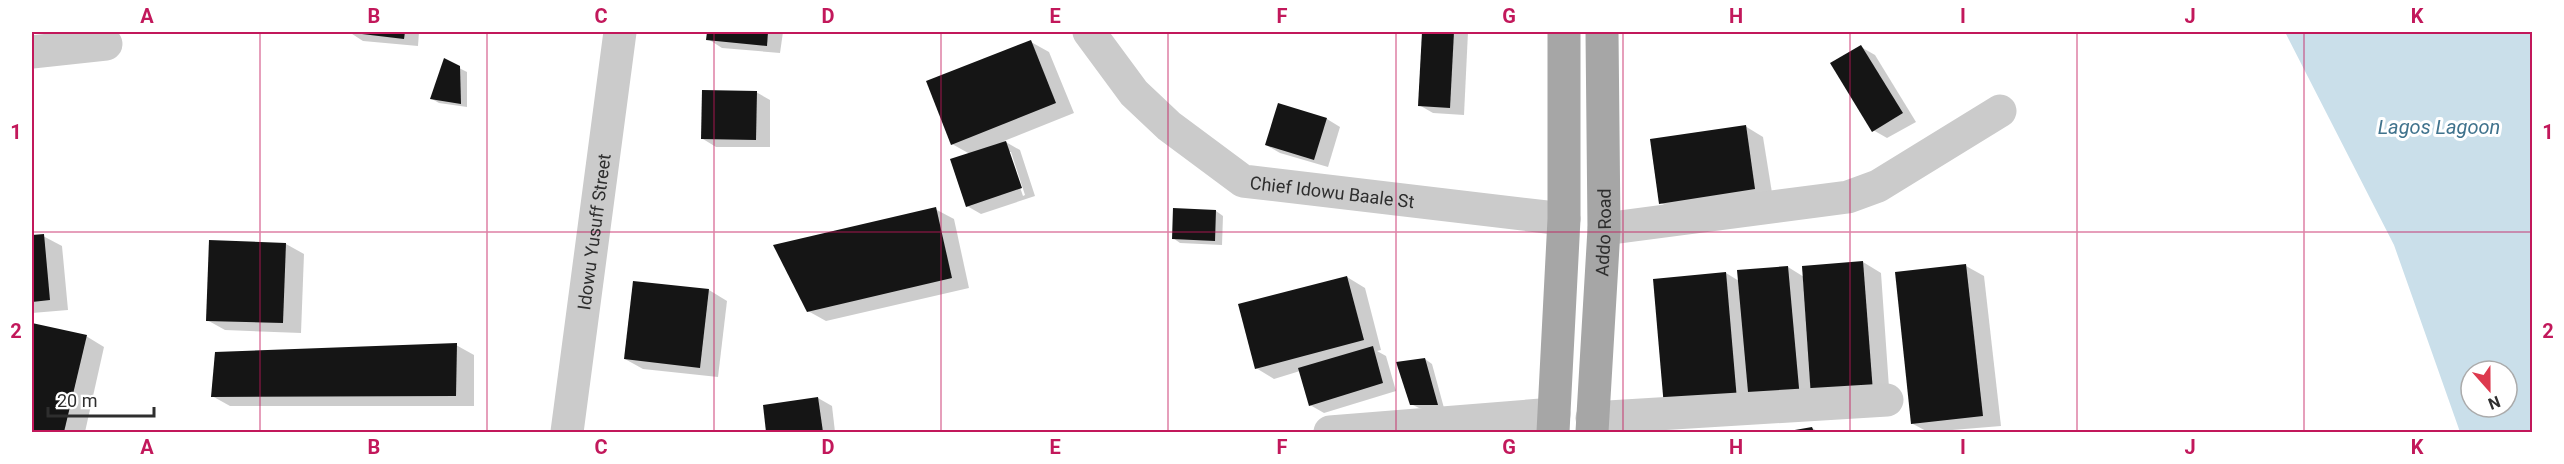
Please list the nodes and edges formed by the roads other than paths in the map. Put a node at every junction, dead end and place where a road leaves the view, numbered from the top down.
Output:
1 (620, 32) edge
2 (1089, 32) edge
3 (1564, 32) edge
4 (1602, 32) edge
5 (106, 44) dead end
6 (32, 52) edge
7 (2000, 111) dead end
8 (1564, 219) junction
9 (1604, 229) junction
10 (1887, 400) dead end
11 (1553, 423) edge
12 (1592, 425) edge
13 (567, 432) edge
14 (1330, 432) edge

1 - 13 street, Idowu Yusuff Street
2 - 8 street, Chief Idowu Baale St
3 - 8 main road
4 - 9 main road, Addo Road
5 - 6 street
7 - 9 street
8 - 11 main road
9 - 12 main road, Addo Road
10 - 12 street
11 - 14 street

